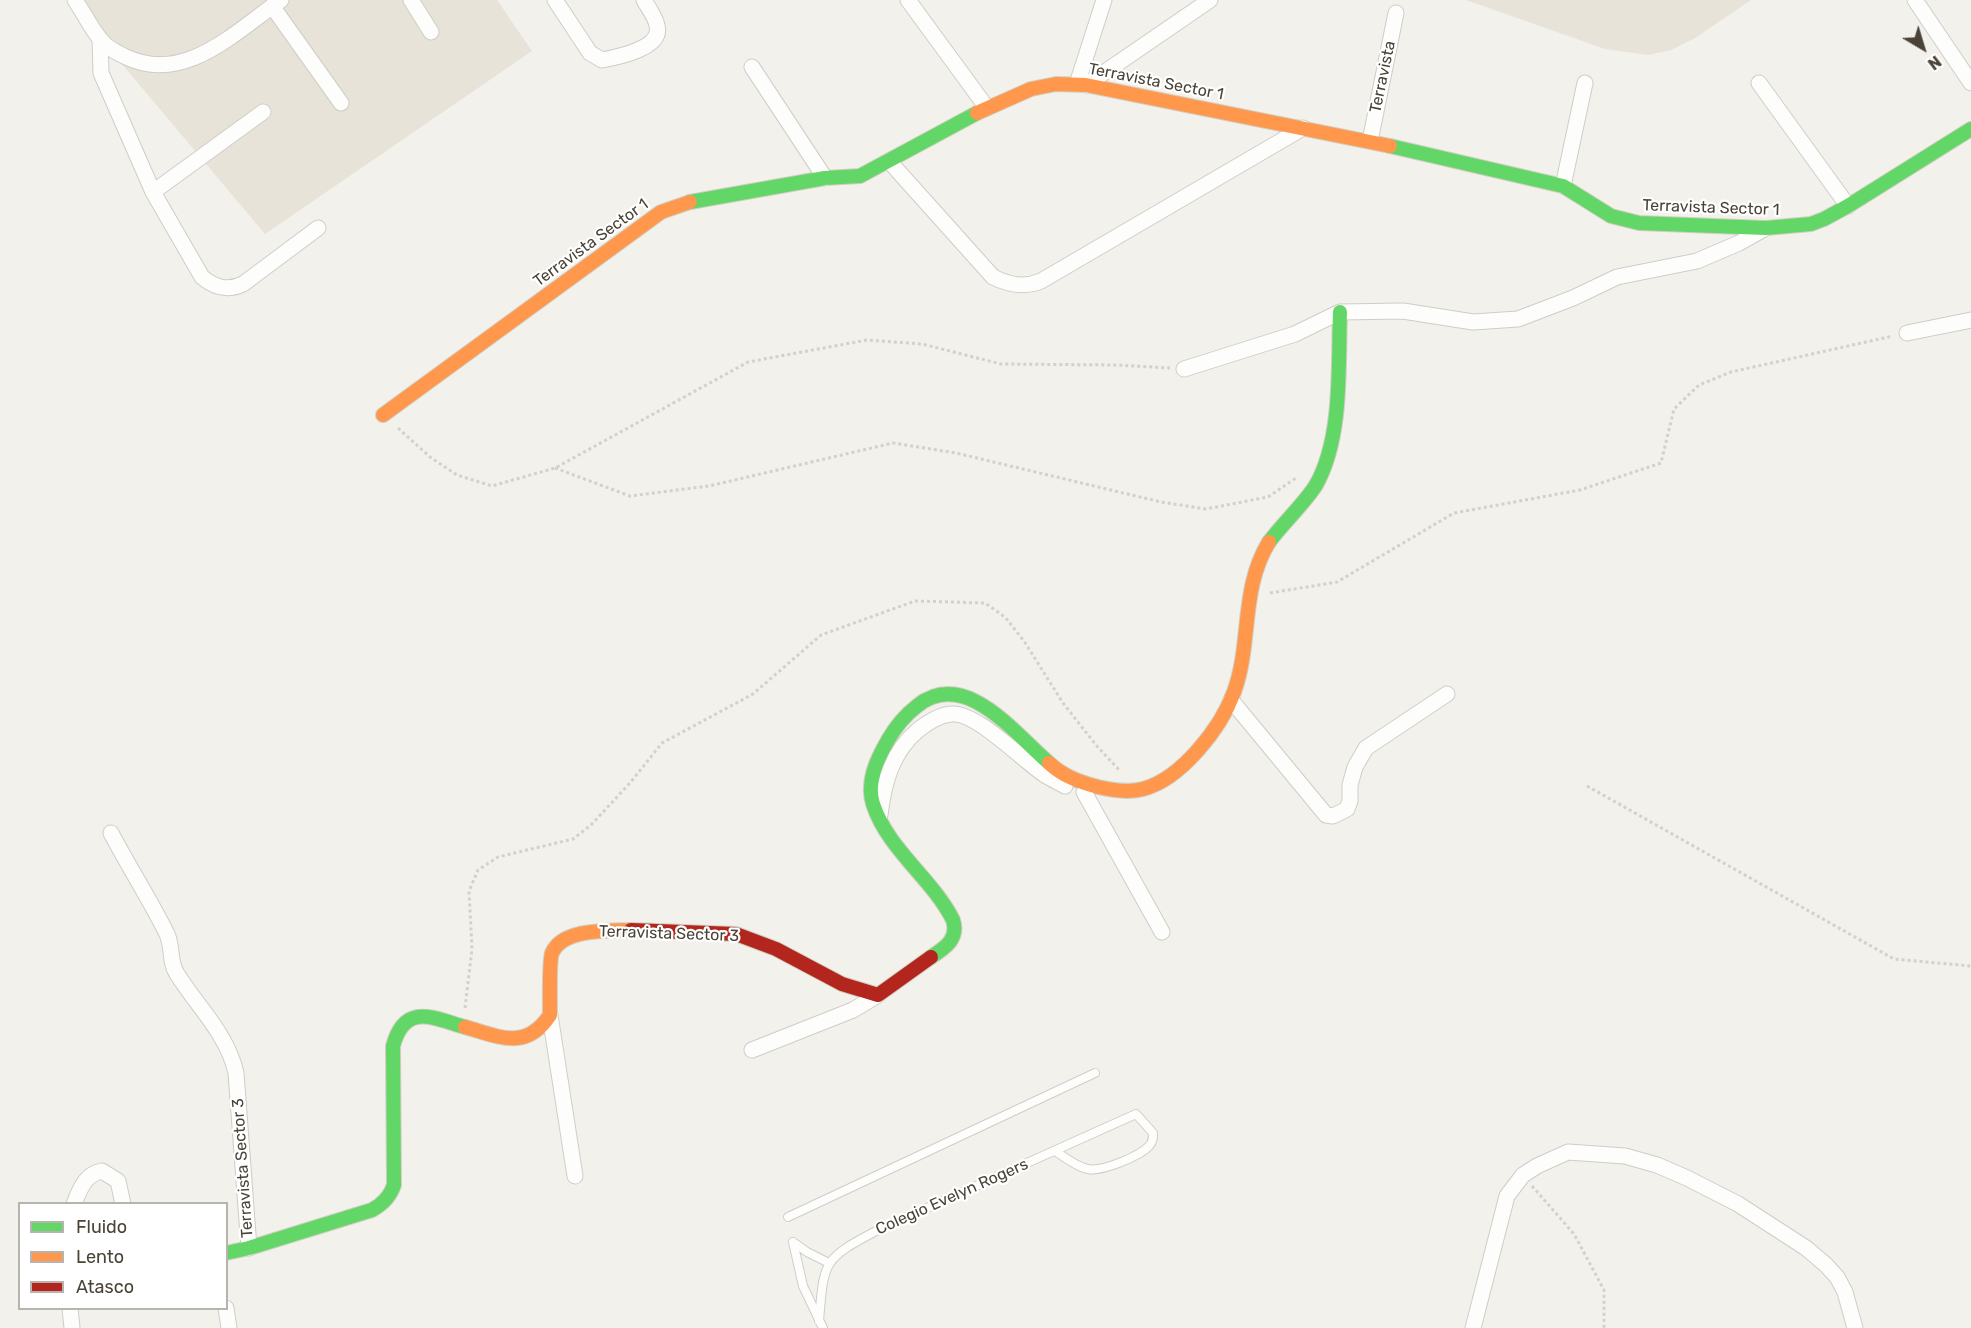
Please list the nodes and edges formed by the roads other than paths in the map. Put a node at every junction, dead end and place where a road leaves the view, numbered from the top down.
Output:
1 (75, 0) edge
2 (90, 0) edge
3 (411, 0) edge
4 (555, 0) edge
5 (644, 0) edge
6 (908, 0) edge
7 (1104, 0) edge
8 (1210, 0) edge
9 (1915, 0) edge
10 (277, 3) edge
11 (1396, 13) dead end
12 (90, 22) junction
13 (431, 32) dead end
14 (100, 39) junction
15 (752, 67) dead end
16 (1971, 82) edge
17 (1585, 83) dead end
18 (1759, 83) dead end
19 (1082, 84) junction
20 (341, 103) dead end
21 (987, 108) junction
22 (263, 112) dead end
23 (1303, 128) junction
24 (1971, 129) edge
25 (1370, 141) junction
26 (889, 161) junction
27 (825, 178) junction
28 (1563, 186) junction
29 (153, 192) junction
30 (1848, 206) junction
31 (318, 228) dead end
32 (1766, 228) junction
33 (1340, 312) junction
34 (1971, 320) edge
35 (1907, 333) road end
36 (1184, 369) road end
37 (383, 415) road end
38 (1447, 694) dead end
39 (1231, 700) junction
40 (1115, 789) junction
41 (1084, 792) junction
42 (879, 818) junction
43 (111, 833) dead end
44 (1162, 932) dead end
45 (878, 994) junction
46 (550, 1015) junction
47 (752, 1050) dead end
48 (1095, 1073) dead end
49 (1055, 1151) junction
50 (575, 1176) dead end
51 (74, 1202) edge
52 (123, 1202) edge
53 (788, 1217) dead end
54 (249, 1248) junction
55 (228, 1253) edge
56 (829, 1263) junction
57 (70, 1310) edge
58 (226, 1310) edge
59 (821, 1325) edge
60 (72, 1328) edge
61 (229, 1328) edge
62 (1473, 1328) edge
63 (1855, 1328) edge

1 - 12 street
2 - 12 street
3 - 13 street
4 - 5 street
6 - 21 street
7 - 19 street
8 - 19 street
9 - 16 street
10 - 14 street
10 - 20 street
11 - 25 street, Terravista
12 - 14 street
14 - 29 street
15 - 27 street
17 - 28 street
18 - 30 street
19 - 21 street, Terravista Sector 1
19 - 23 street, Terravista Sector 1
21 - 26 street, Terravista Sector 1
22 - 29 street
23 - 25 street, Terravista Sector 1
23 - 26 street
24 - 30 street, Terravista Sector 1
25 - 28 street, Terravista Sector 1
26 - 27 street, Terravista Sector 1
27 - 37 street, Terravista Sector 1
28 - 32 street, Terravista Sector 1
29 - 31 street
30 - 32 street, Terravista Sector 1
32 - 33 street
33 - 36 street
33 - 39 street
34 - 35 street
38 - 39 street
39 - 40 street
40 - 41 street
40 - 42 street
41 - 42 street
41 - 44 street
42 - 45 street
43 - 54 street, Terravista Sector 3
45 - 46 street, Terravista Sector 3
45 - 47 street
46 - 50 street
46 - 54 street, Terravista Sector 3
48 - 53 lane
49 - 49 lane, Colegio Evelyn Rogers
49 - 56 lane, Colegio Evelyn Rogers
51 - 52 street
54 - 55 street, Terravista Sector 3
56 - 59 lane
56 - 59 lane
57 - 60 street
58 - 61 street
62 - 63 street

